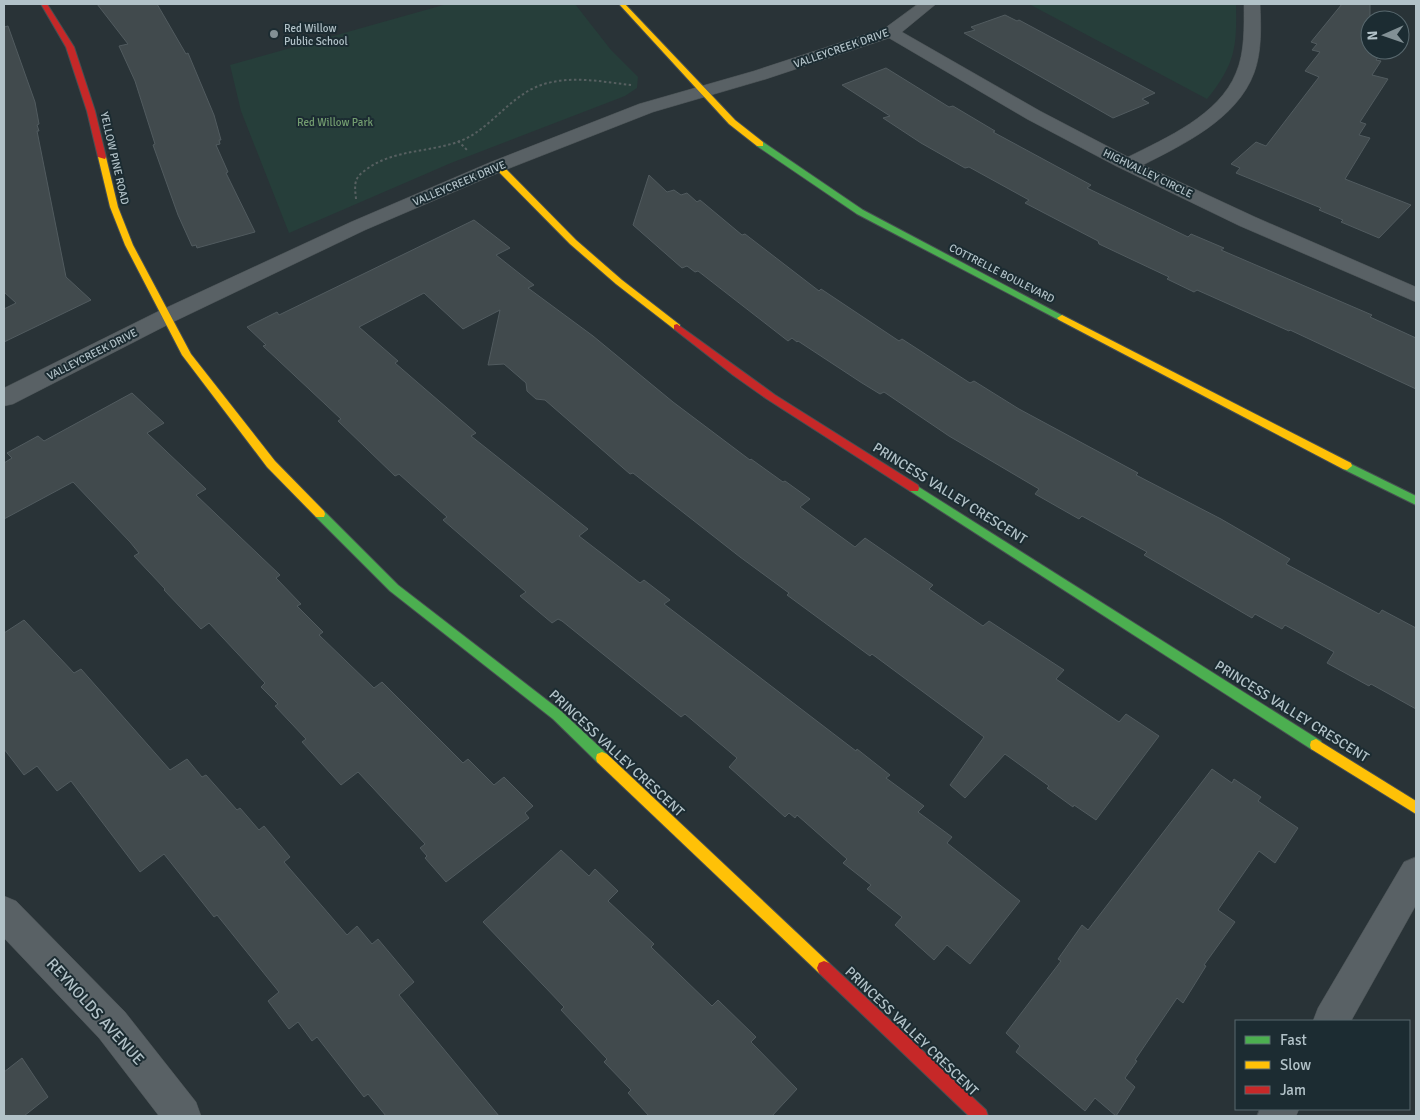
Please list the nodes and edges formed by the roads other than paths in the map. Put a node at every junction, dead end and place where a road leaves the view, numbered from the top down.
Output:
1 (44, 4) edge
2 (622, 4) edge
3 (928, 4) edge
4 (1252, 4) edge
5 (891, 32) junction
6 (704, 91) junction
7 (1129, 164) junction
8 (498, 166) junction
9 (1416, 295) edge
10 (165, 317) junction
11 (4, 398) edge
12 (1416, 501) edge
13 (1416, 808) edge
14 (1416, 874) edge
15 (4, 912) edge
16 (1332, 1020) edge
17 (182, 1116) edge
18 (980, 1116) edge

1 - 10 street, YELLOW PINE ROAD
2 - 6 street, COTTRELLE BOULEVARD
3 - 5 street, VALLEYCREEK DRIVE
4 - 7 street
5 - 6 street, VALLEYCREEK DRIVE
5 - 7 street, HIGHVALLEY CIRCLE
6 - 8 street, VALLEYCREEK DRIVE
6 - 12 street, COTTRELLE BOULEVARD
7 - 9 street, HIGHVALLEY CIRCLE
8 - 10 street, VALLEYCREEK DRIVE
8 - 13 street, PRINCESS VALLEY CRESCENT
10 - 11 street, VALLEYCREEK DRIVE
10 - 18 street, PRINCESS VALLEY CRESCENT
14 - 16 street
15 - 17 street, REYNOLDS AVENUE

